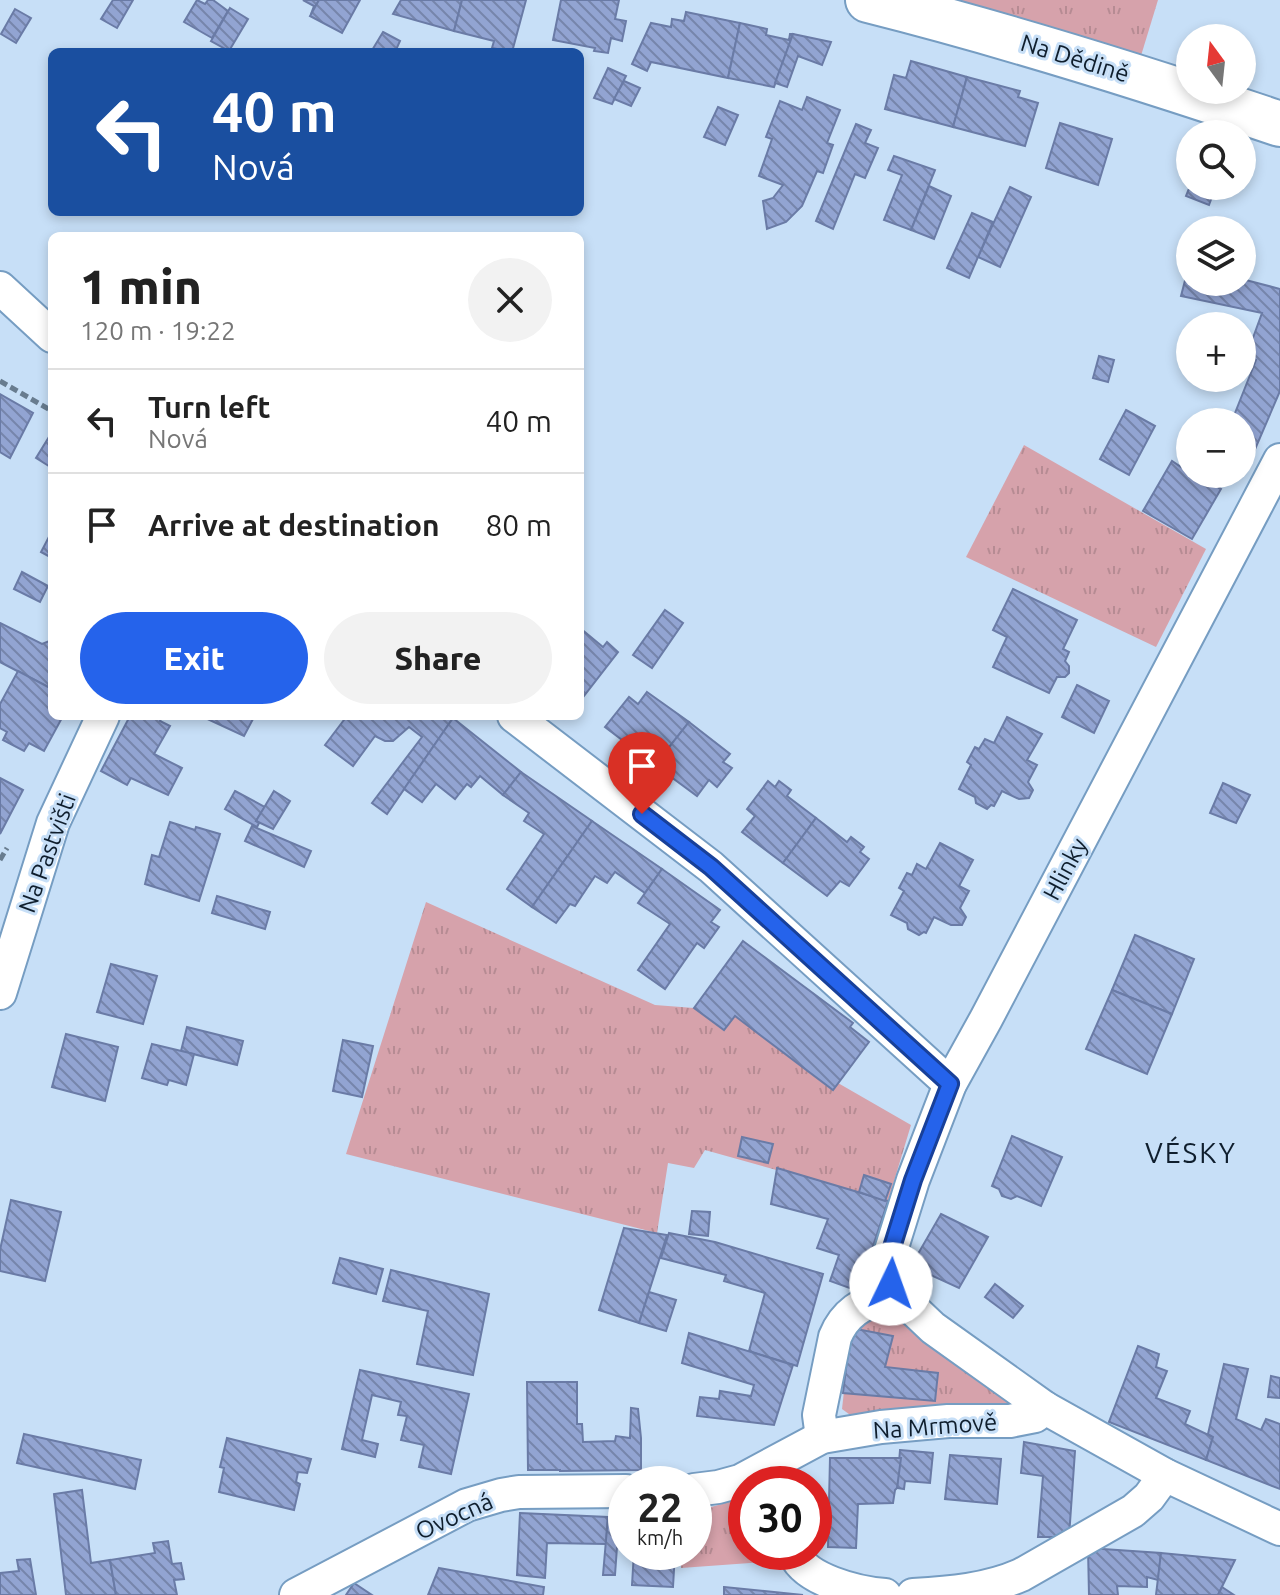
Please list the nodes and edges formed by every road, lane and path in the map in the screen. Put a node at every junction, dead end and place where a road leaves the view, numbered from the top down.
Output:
1 (868, 0) edge
2 (1280, 124) edge
3 (0, 288) edge
4 (48, 332) edge
5 (0, 381) edge
6 (48, 409) edge
7 (1280, 460) edge
8 (101, 720) edge
9 (519, 720) edge
10 (0, 993) edge
11 (950, 1084) junction
12 (894, 1291) junction
13 (1045, 1408) junction
14 (822, 1437) junction
15 (786, 1466) edge
16 (1165, 1475) junction
17 (608, 1491) edge
18 (1280, 1529) edge
19 (805, 1570) edge
20 (296, 1595) edge
21 (885, 1595) edge
22 (913, 1595) edge

1 - 2 street, Na Dědině
3 - 4 street
5 - 6 path
7 - 11 street, Hlinky
8 - 10 street, Na Pastvišti
9 - 11 street
11 - 12 street, Hlinky
12 - 13 street, Na Mrmově
12 - 14 street
13 - 14 street, Na Mrmově
13 - 16 street, Na Mrmově
14 - 15 street, Na Mrmově
16 - 18 street, Na Mrmově
16 - 22 street
17 - 20 street, Ovocná
19 - 21 street

